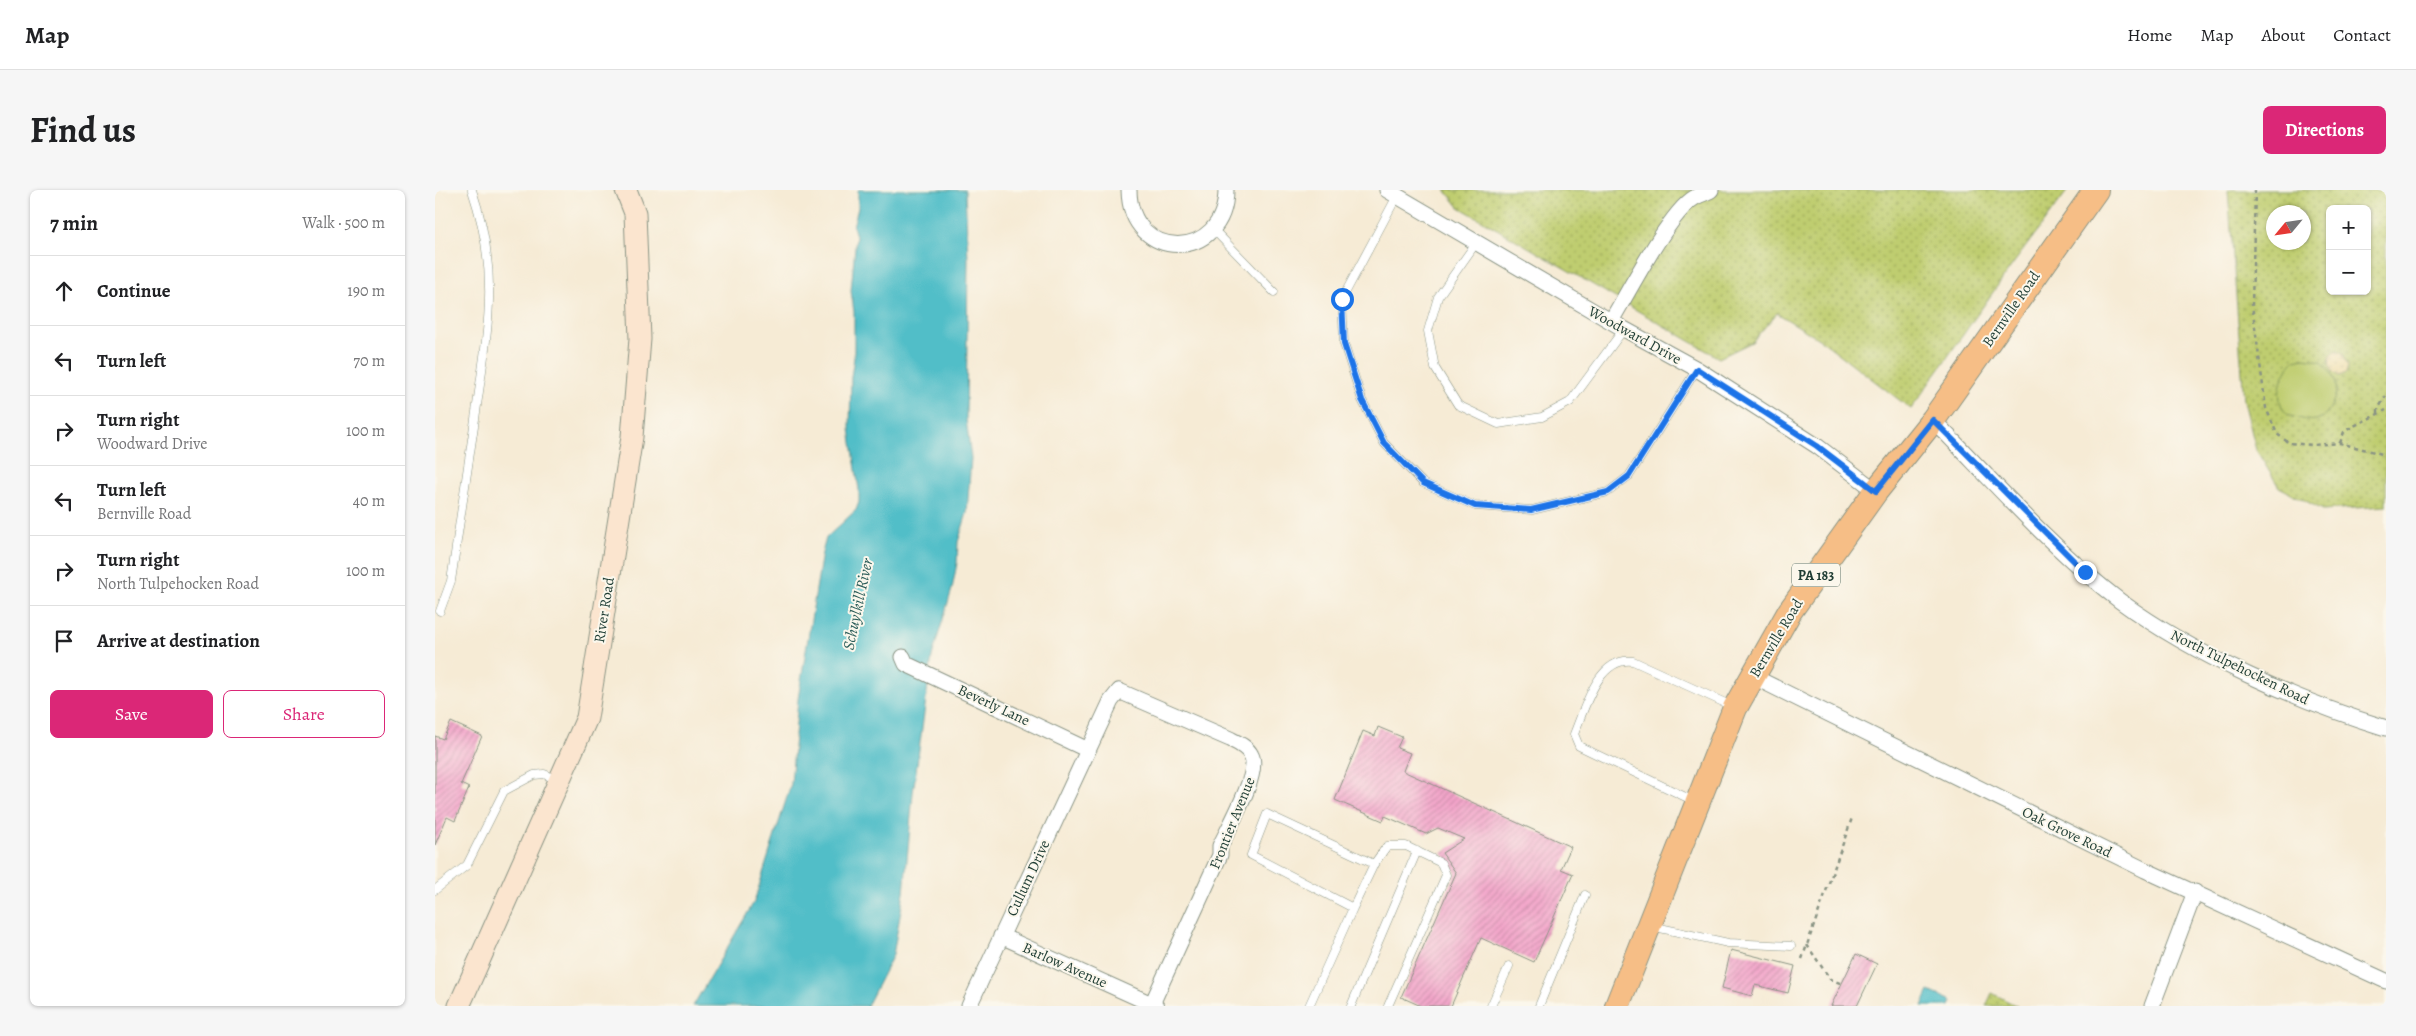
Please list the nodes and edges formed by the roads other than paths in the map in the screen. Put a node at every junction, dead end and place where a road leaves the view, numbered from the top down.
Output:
1 (472, 190) edge
2 (626, 190) edge
3 (1129, 190) edge
4 (1226, 190) edge
5 (1711, 190) edge
6 (2096, 190) edge
7 (1395, 192) edge
8 (1213, 229) junction
9 (1476, 243) junction
10 (1275, 292) dead end
11 (1611, 322) junction
12 (1624, 329) junction
13 (1697, 369) junction
14 (1933, 420) junction
15 (1876, 491) junction
16 (440, 611) dead end
17 (903, 657) dead end
18 (1752, 676) junction
19 (1735, 708) junction
20 (2386, 728) edge
21 (1088, 750) junction
22 (560, 781) junction
23 (1698, 803) junction
24 (1417, 851) junction
25 (1374, 864) junction
26 (435, 890) edge
27 (2195, 892) junction
28 (1585, 895) dead end
29 (1353, 908) junction
30 (1649, 925) junction
31 (1001, 936) junction
32 (1791, 946) dead end
33 (1509, 966) dead end
34 (2386, 981) edge
35 (1154, 1005) edge
36 (459, 1006) edge
37 (969, 1006) edge
38 (1309, 1006) edge
39 (1351, 1006) edge
40 (1387, 1006) edge
41 (1491, 1006) edge
42 (1539, 1006) edge
43 (1617, 1006) edge
44 (2152, 1006) edge

1 - 16 lane
2 - 22 street, River Road
3 - 8 street
4 - 8 street
5 - 11 street
6 - 14 main road, Bernville Road / PA 183
7 - 9 street, Woodward Drive
7 - 13 lane
8 - 10 lane
9 - 11 street, Woodward Drive
9 - 12 lane
11 - 12 street, Woodward Drive
12 - 13 street, Woodward Drive
13 - 15 street, Woodward Drive
14 - 15 main road, Bernville Road / PA 183
14 - 20 street, North Tulpehocken Road
15 - 18 main road, Bernville Road / PA 183
17 - 21 street, Beverly Lane
18 - 19 main road, Bernville Road / PA 183
18 - 27 street, Oak Grove Road
19 - 23 main road, Bernville Road / PA 183
19 - 23 lane
21 - 31 street, Cullum Drive
21 - 35 street, Frontier Avenue
22 - 26 lane
22 - 36 street, River Road
23 - 30 main road, Bernville Road / PA 183
24 - 25 lane
24 - 39 lane
24 - 40 lane
25 - 29 lane
25 - 29 lane
27 - 34 street, Oak Grove Road
27 - 44 street
28 - 42 lane
29 - 38 lane
30 - 32 lane
30 - 43 main road, Bernville Road / PA 183
31 - 35 street, Barlow Avenue
31 - 37 street, Cullum Drive
33 - 41 lane

